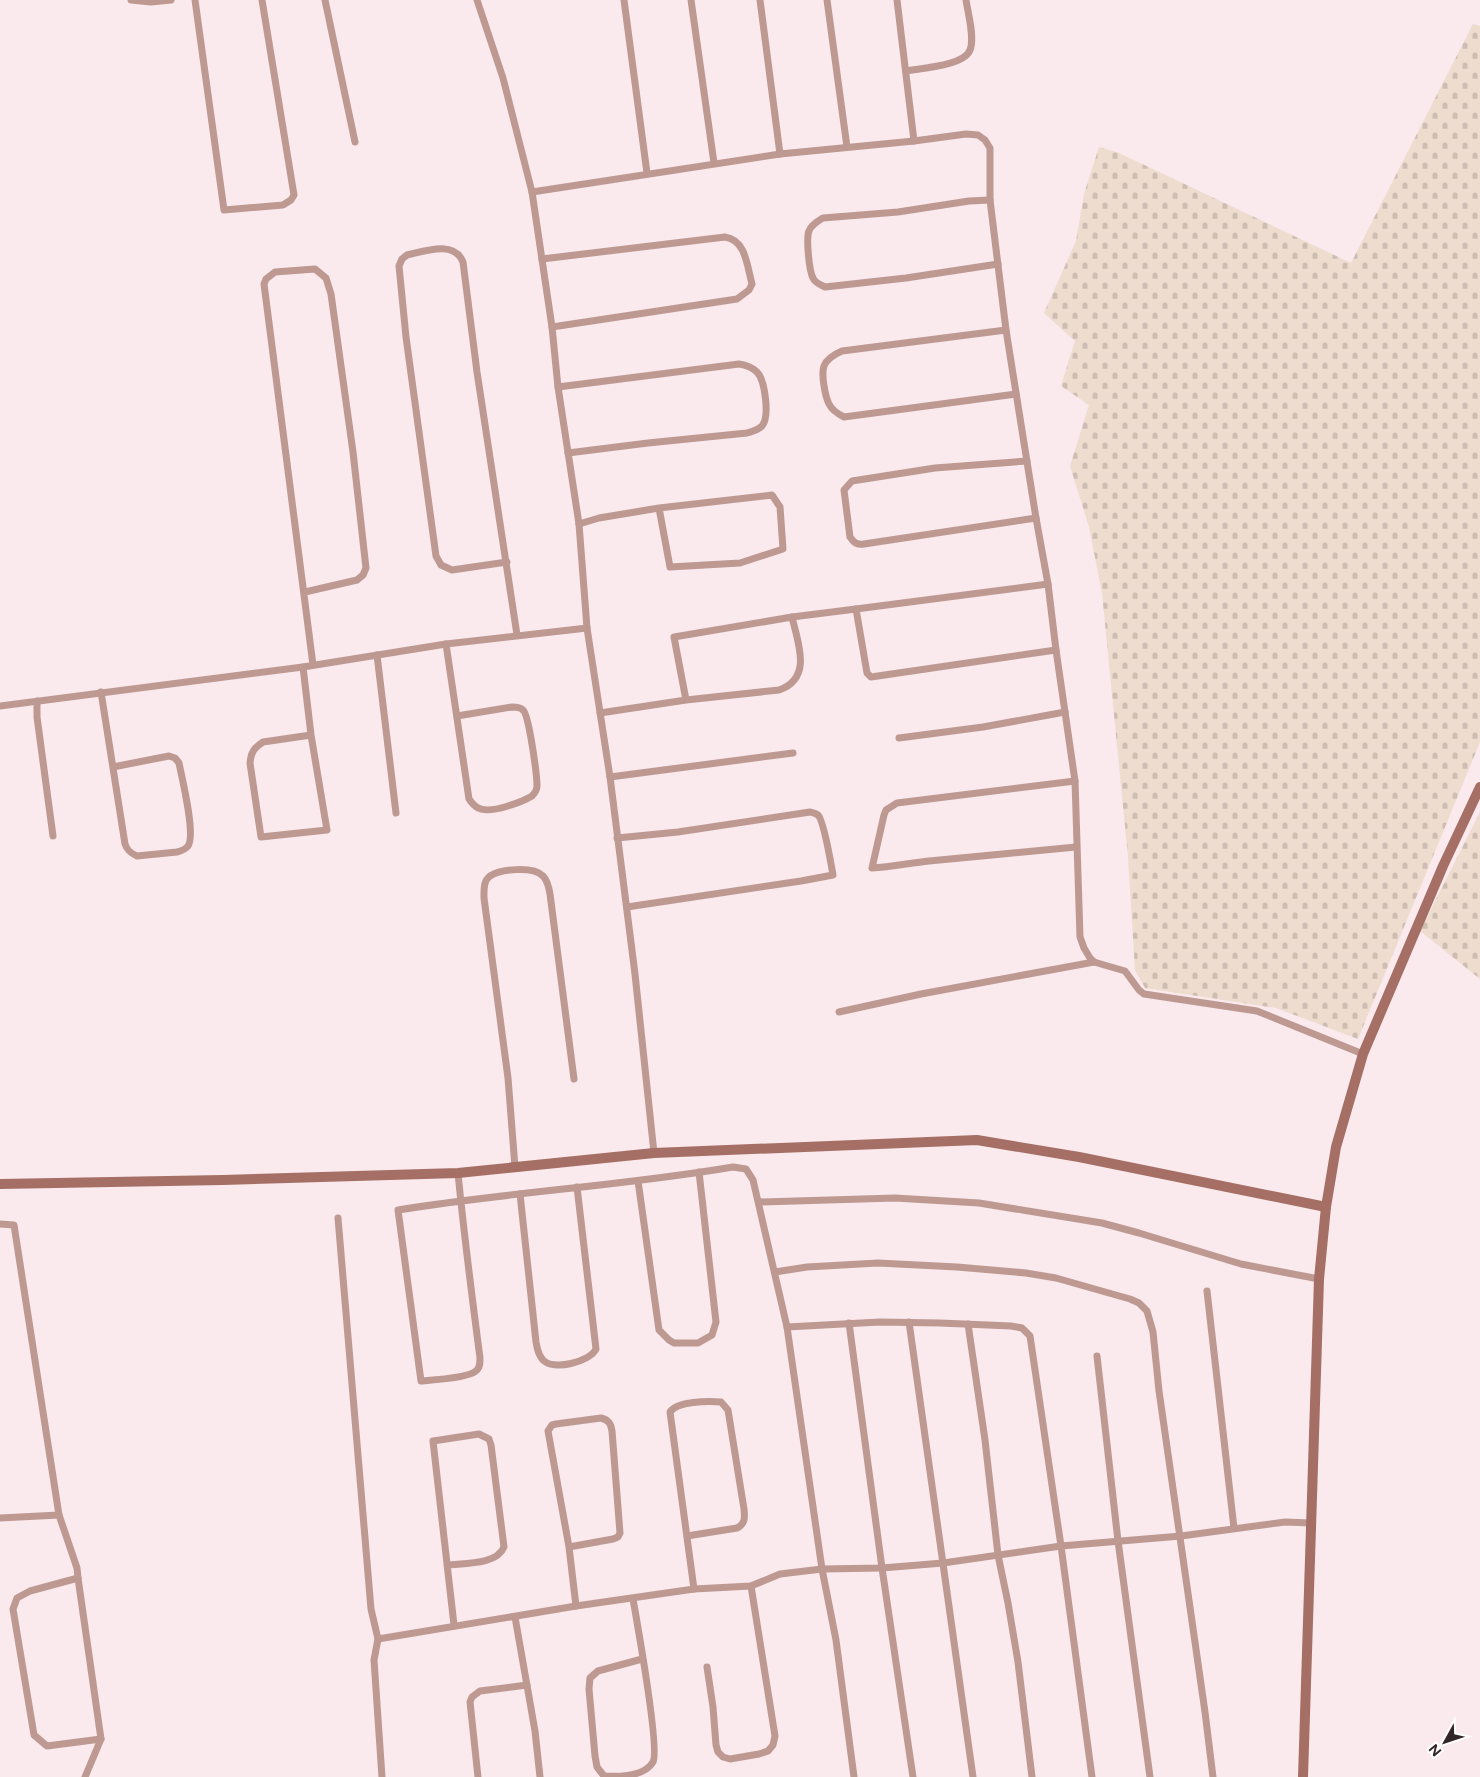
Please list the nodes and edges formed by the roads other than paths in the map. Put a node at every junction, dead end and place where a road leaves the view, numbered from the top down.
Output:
1 (131, 0) edge
2 (171, 0) edge
3 (194, 0) edge
4 (262, 0) edge
5 (325, 0) edge
6 (477, 0) edge
7 (624, 0) edge
8 (691, 0) edge
9 (760, 0) edge
10 (827, 0) edge
11 (897, 0) edge
12 (966, 0) edge
13 (906, 71) junction
14 (914, 141) junction
15 (355, 142) dead end
16 (847, 147) junction
17 (780, 154) junction
18 (714, 163) junction
19 (647, 173) junction
20 (532, 192) junction
21 (990, 200) junction
22 (542, 259) junction
23 (998, 264) junction
24 (552, 327) junction
25 (1006, 330) junction
26 (558, 387) junction
27 (1016, 394) junction
28 (568, 453) junction
29 (1027, 461) junction
30 (659, 508) junction
31 (1036, 518) junction
32 (579, 524) junction
33 (507, 562) junction
34 (1048, 584) junction
35 (305, 592) junction
36 (856, 609) junction
37 (792, 617) junction
38 (587, 628) junction
39 (517, 635) junction
40 (446, 644) junction
41 (1056, 650) junction
42 (377, 655) junction
43 (313, 665) junction
44 (303, 667) junction
45 (102, 692) junction
46 (686, 700) junction
47 (37, 701) junction
48 (0, 706) edge
49 (1065, 712) junction
50 (600, 713) junction
51 (457, 716) junction
52 (311, 735) junction
53 (899, 738) dead end
54 (793, 753) dead end
55 (113, 767) junction
56 (610, 777) junction
57 (1075, 782) junction
58 (1480, 788) edge
59 (396, 813) dead end
60 (53, 836) dead end
61 (617, 838) junction
62 (1076, 847) junction
63 (627, 906) junction
64 (1094, 962) junction
65 (839, 1012) dead end
66 (1362, 1054) junction
67 (574, 1079) dead end
68 (654, 1153) junction
69 (515, 1167) junction
70 (700, 1172) junction
71 (458, 1173) junction
72 (638, 1181) junction
73 (0, 1184) edge
74 (577, 1187) junction
75 (520, 1194) junction
76 (461, 1200) junction
77 (759, 1202) junction
78 (1326, 1207) junction
79 (338, 1218) dead end
80 (0, 1224) edge
81 (775, 1272) junction
82 (1319, 1279) junction
83 (1207, 1291) dead end
84 (909, 1322) junction
85 (849, 1323) junction
86 (968, 1324) junction
87 (787, 1327) junction
88 (1098, 1356) dead end
89 (59, 1515) junction
90 (0, 1518) edge
91 (1311, 1523) junction
92 (1234, 1528) junction
93 (687, 1536) junction
94 (1181, 1536) junction
95 (1118, 1541) junction
96 (1061, 1546) junction
97 (569, 1547) junction
98 (998, 1555) junction
99 (943, 1563) junction
100 (447, 1565) junction
101 (882, 1568) junction
102 (822, 1569) junction
103 (78, 1578) junction
104 (751, 1586) junction
105 (694, 1589) junction
106 (633, 1599) junction
107 (576, 1606) junction
108 (515, 1617) junction
109 (454, 1625) junction
110 (378, 1639) junction
111 (642, 1659) junction
112 (707, 1667) dead end
113 (527, 1685) junction
114 (101, 1739) junction
115 (85, 1777) edge
116 (382, 1777) edge
117 (478, 1777) edge
118 (540, 1777) edge
119 (854, 1777) edge
120 (913, 1777) edge
121 (973, 1777) edge
122 (1032, 1777) edge
123 (1092, 1777) edge
124 (1150, 1777) edge
125 (1213, 1777) edge
126 (1303, 1777) edge

1 - 2 street
3 - 4 street
5 - 15 street
6 - 20 street
7 - 19 street
8 - 18 street
9 - 17 street
10 - 16 street
11 - 13 street
12 - 13 street
13 - 14 street
14 - 16 street
14 - 21 street
16 - 17 street
17 - 18 street
18 - 19 street
19 - 20 street
20 - 22 street
21 - 23 street
21 - 23 street
22 - 24 street
22 - 24 street
23 - 25 street
24 - 26 street
25 - 27 street
25 - 27 street
26 - 28 street
26 - 28 street
27 - 29 street
28 - 32 street
29 - 31 street
29 - 31 street
30 - 30 street
30 - 32 street
31 - 34 street
32 - 38 street
33 - 33 street
33 - 39 street
34 - 36 street
34 - 41 street
35 - 35 street
35 - 43 street
36 - 37 street
36 - 41 street
37 - 46 street
37 - 46 street
38 - 39 street
38 - 50 street
39 - 40 street
40 - 42 street
40 - 51 street
41 - 49 street
42 - 43 street
42 - 59 street
43 - 44 street
44 - 45 street
44 - 52 street
45 - 47 street
45 - 55 street
46 - 50 street
47 - 48 street
47 - 60 street
49 - 53 street
49 - 57 street
50 - 56 street
51 - 51 street
52 - 52 street
54 - 56 street
55 - 55 street
56 - 61 street
57 - 62 street
57 - 62 street
58 - 66 main road
61 - 63 street
61 - 63 street
62 - 64 street
63 - 68 street
64 - 65 street
64 - 66 street
66 - 78 main road
67 - 69 street
68 - 69 main road
68 - 78 main road
69 - 71 main road
70 - 72 street
70 - 72 street
70 - 77 street
71 - 73 main road
71 - 76 street
72 - 74 street
74 - 75 street
74 - 75 street
75 - 76 street
76 - 76 street
77 - 81 street
77 - 82 street
78 - 82 main road
79 - 110 street
80 - 89 street
81 - 87 street
81 - 94 street
82 - 91 main road
83 - 92 street
84 - 85 street
84 - 86 street
84 - 99 street
85 - 87 street
85 - 101 street
86 - 96 street
86 - 98 street
87 - 102 street
88 - 95 street
89 - 90 street
89 - 103 street
91 - 92 street
91 - 126 main road
92 - 94 street
93 - 93 street
93 - 105 street
94 - 95 street
94 - 125 street
95 - 96 street
95 - 124 street
96 - 98 street
96 - 123 street
97 - 97 street
97 - 107 street
98 - 99 street
98 - 122 street
99 - 101 street
99 - 121 street
100 - 100 street
100 - 109 street
101 - 102 street
101 - 120 street
102 - 104 street
102 - 119 street
103 - 114 street
103 - 114 street
104 - 105 street
104 - 112 street
105 - 106 street
106 - 107 street
106 - 111 street
107 - 108 street
108 - 109 street
108 - 113 street
109 - 110 street
110 - 116 street
111 - 111 street
113 - 117 street
113 - 118 street
114 - 115 street

